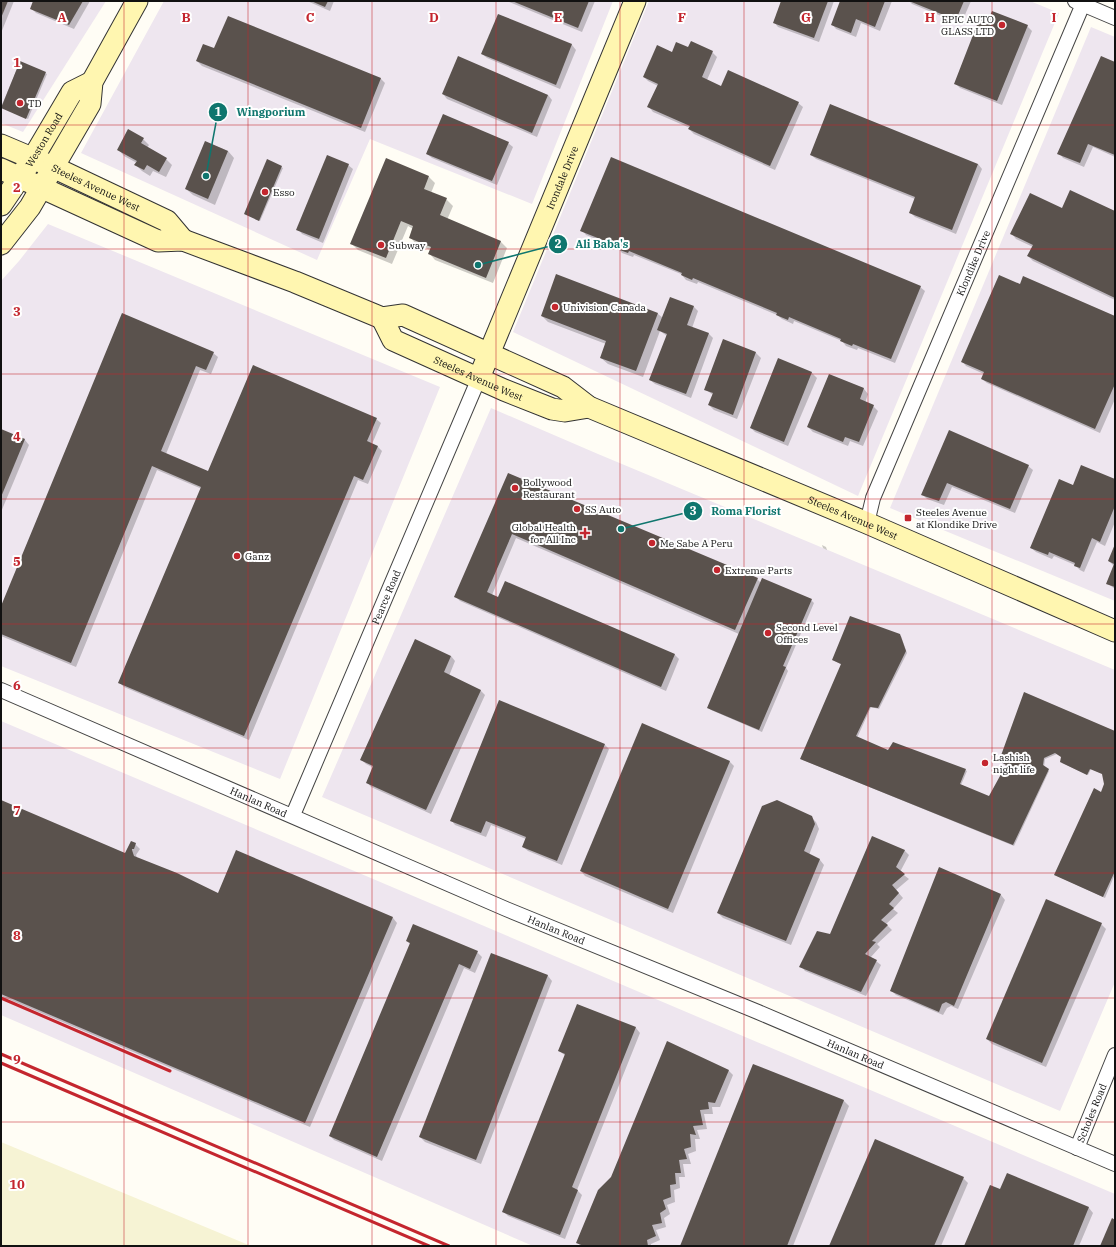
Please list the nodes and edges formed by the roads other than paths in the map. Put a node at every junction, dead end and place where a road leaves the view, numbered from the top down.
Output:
1 (137, 1) edge
2 (635, 1) edge
3 (1079, 3) edge
4 (1115, 18) edge
5 (92, 82) junction
6 (1, 145) edge
7 (33, 158) junction
8 (53, 167) junction
9 (1, 168) edge
10 (20, 177) junction
11 (41, 187) junction
12 (1, 205) edge
13 (183, 240) junction
14 (1, 244) edge
15 (382, 318) junction
16 (489, 355) junction
17 (479, 378) junction
18 (589, 407) junction
19 (867, 523) junction
20 (1115, 631) edge
21 (1, 690) edge
22 (293, 816) junction
23 (1115, 1055) edge
24 (1077, 1148) junction
25 (1115, 1164) edge

1 - 5 main road
2 - 16 main road, Irondale Drive
3 - 4 street
3 - 19 street, Klondike Drive
5 - 7 main road, Weston Road
5 - 8 main road
6 - 7 main road, Steeles Avenue West
7 - 8 main road, Steeles Avenue West
7 - 10 main road, Weston Road
8 - 11 main road
8 - 13 main road, Steeles Avenue West
9 - 10 main road, Steeles Avenue West
10 - 11 main road, Steeles Avenue West
10 - 12 main road, Weston Road
11 - 13 main road, Steeles Avenue West
11 - 14 main road
13 - 15 main road, Steeles Avenue West
15 - 16 main road, Steeles Avenue West
15 - 17 main road, Steeles Avenue West
16 - 17 main road, Irondale Drive
16 - 18 main road, Steeles Avenue West
17 - 18 main road, Steeles Avenue West
17 - 22 street, Pearce Road
18 - 19 main road, Steeles Avenue West
19 - 20 main road, Steeles Avenue West
21 - 22 street, Hanlan Road
22 - 24 street, Hanlan Road
23 - 24 street, Scholes Road
24 - 25 street, Hanlan Road

